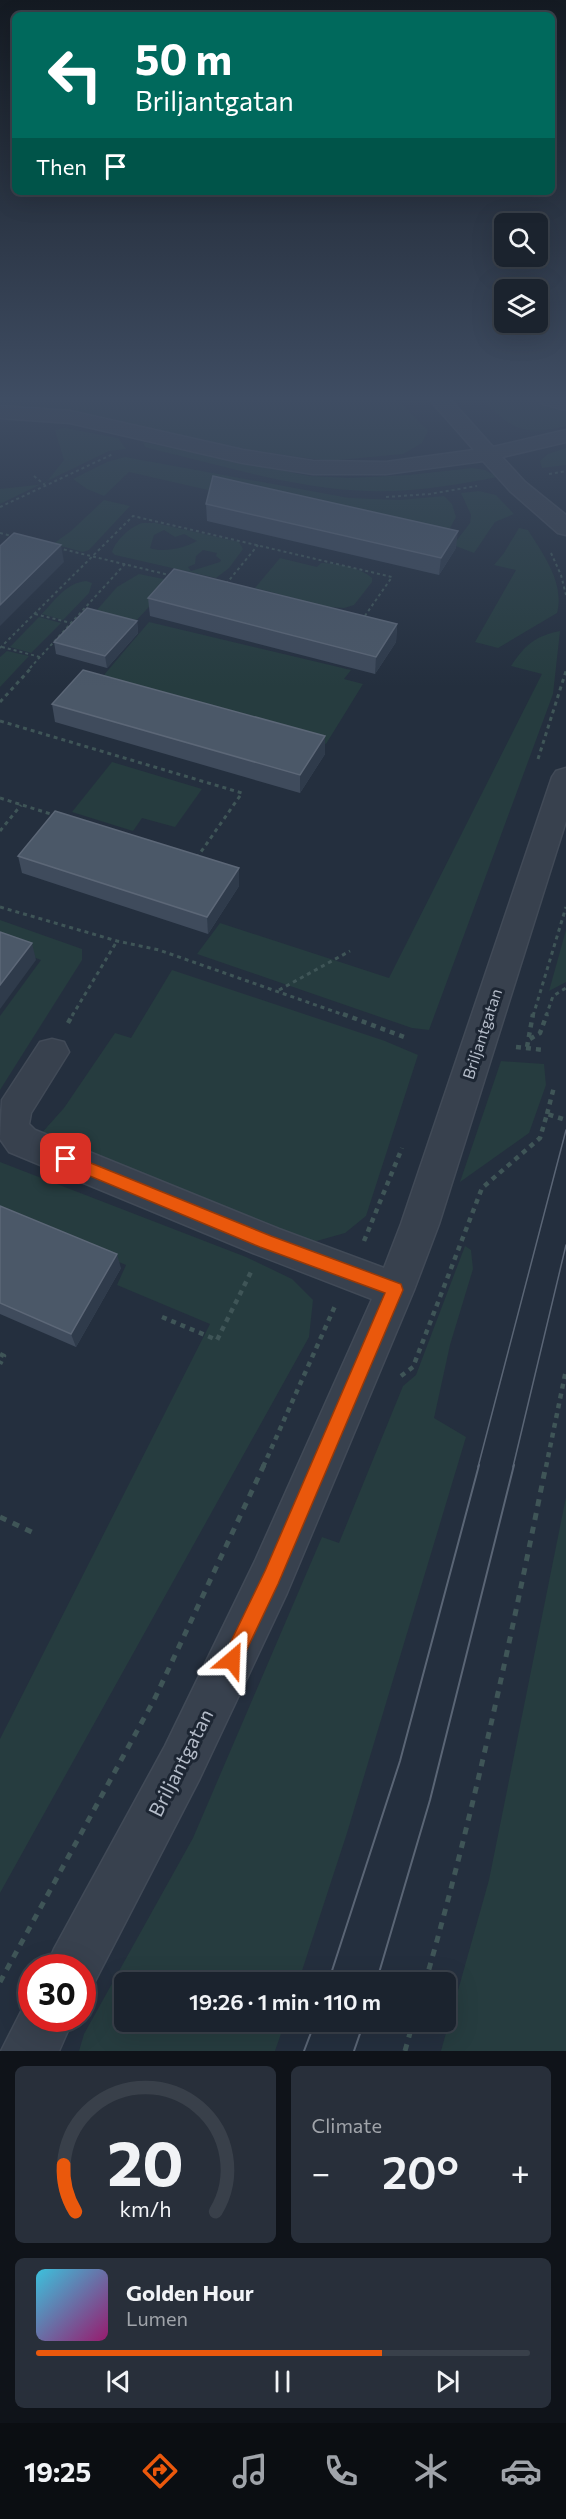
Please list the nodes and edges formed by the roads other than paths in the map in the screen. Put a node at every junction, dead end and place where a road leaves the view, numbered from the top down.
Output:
1 (527, 496) edge
2 (553, 496) edge
3 (560, 521) edge
4 (566, 777) edge
5 (52, 1052) road end
6 (395, 1290) junction
7 (80, 1954) edge
8 (39, 2032) edge
9 (29, 2051) edge

1 - 3 street
2 - 3 street
4 - 6 street, Briljantgatan
5 - 6 street
6 - 7 street, Briljantgatan
8 - 9 street

